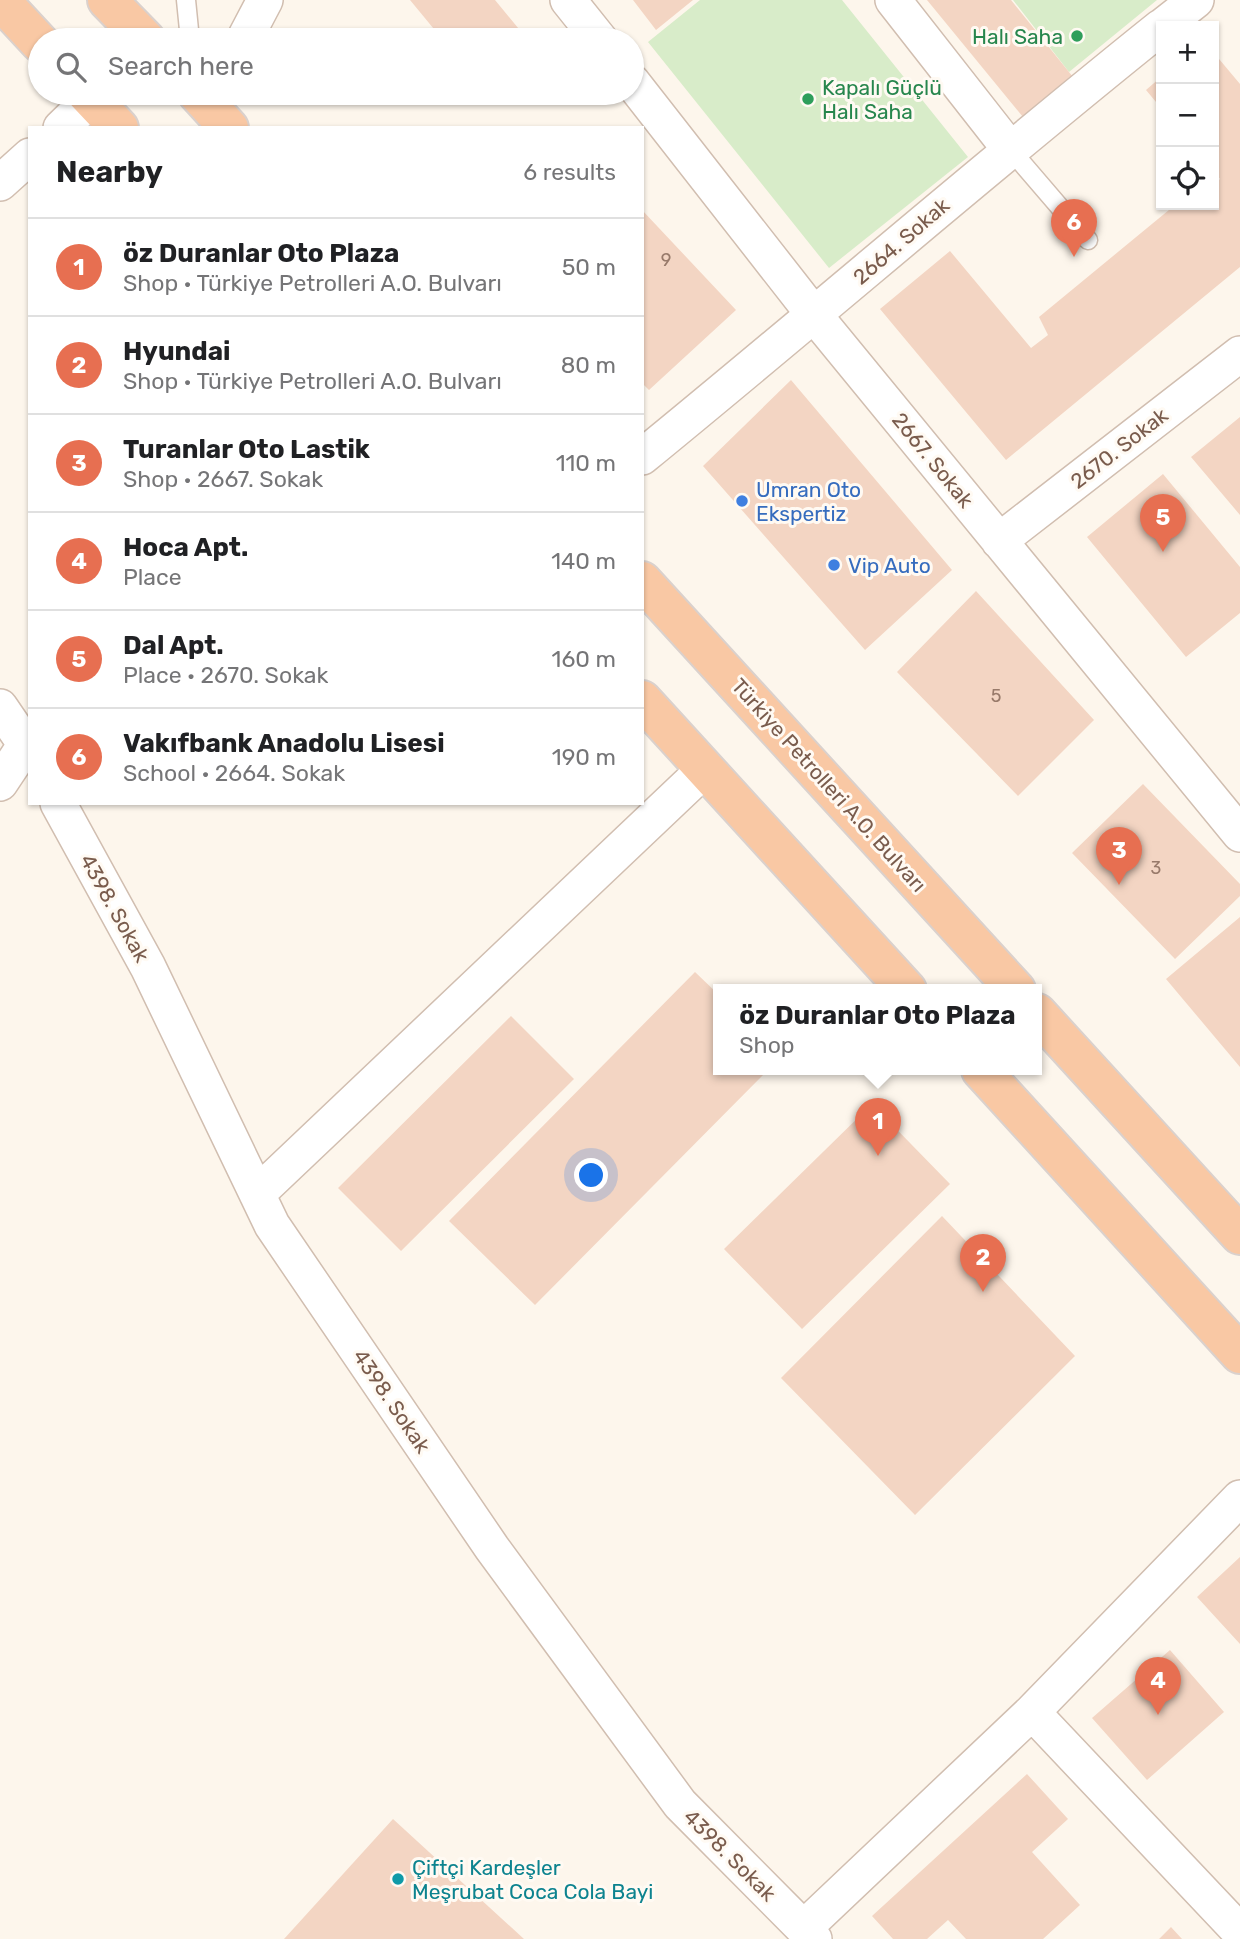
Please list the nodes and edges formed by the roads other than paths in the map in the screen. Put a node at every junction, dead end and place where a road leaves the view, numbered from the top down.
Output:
1 (0, 0) edge
2 (107, 0) edge
3 (186, 0) edge
4 (265, 0) edge
5 (568, 0) edge
6 (893, 0) edge
7 (1196, 0) edge
8 (1170, 21) edge
9 (134, 28) edge
10 (189, 28) edge
11 (250, 28) edge
12 (590, 28) edge
13 (28, 30) edge
14 (1156, 32) edge
15 (644, 97) edge
16 (81, 105) edge
17 (98, 105) edge
18 (209, 105) edge
19 (63, 126) edge
20 (117, 126) edge
21 (227, 126) edge
22 (1009, 148) junction
23 (28, 158) edge
24 (0, 183) edge
25 (1088, 240) dead end
26 (815, 316) junction
27 (1240, 354) edge
28 (644, 455) edge
29 (999, 541) junction
30 (644, 583) edge
31 (644, 702) edge
32 (0, 707) edge
33 (28, 747) edge
34 (705, 769) junction
35 (0, 783) edge
36 (59, 805) edge
37 (1240, 834) edge
38 (902, 984) edge
39 (1011, 984) edge
40 (1042, 1018) edge
41 (986, 1075) edge
42 (257, 1194) junction
43 (1240, 1235) edge
44 (1240, 1353) edge
45 (1240, 1498) edge
46 (1032, 1712) junction
47 (1240, 1932) edge
48 (804, 1936) edge

1 - 13 highway
2 - 9 highway
3 - 10 lane
4 - 11 street
5 - 12 street
6 - 22 street
7 - 8 street, 2664. Sokak
14 - 22 street, 2664. Sokak
15 - 26 street, 2667. Sokak
16 - 19 street
17 - 20 highway
18 - 21 highway
22 - 25 lane
22 - 26 street, 2664. Sokak
23 - 24 street
26 - 28 street, 2664. Sokak
26 - 29 street, 2667. Sokak
27 - 29 street, 2670. Sokak
29 - 37 street, 2667. Sokak
30 - 39 highway, Türkiye Petrolleri A.O. Bulvarı
31 - 34 highway
32 - 33 street
33 - 35 street
34 - 38 highway
34 - 42 street
36 - 42 street, 4398. Sokak
40 - 43 highway
41 - 44 highway
42 - 48 street, 4398. Sokak
45 - 46 street
46 - 47 street
46 - 48 street

